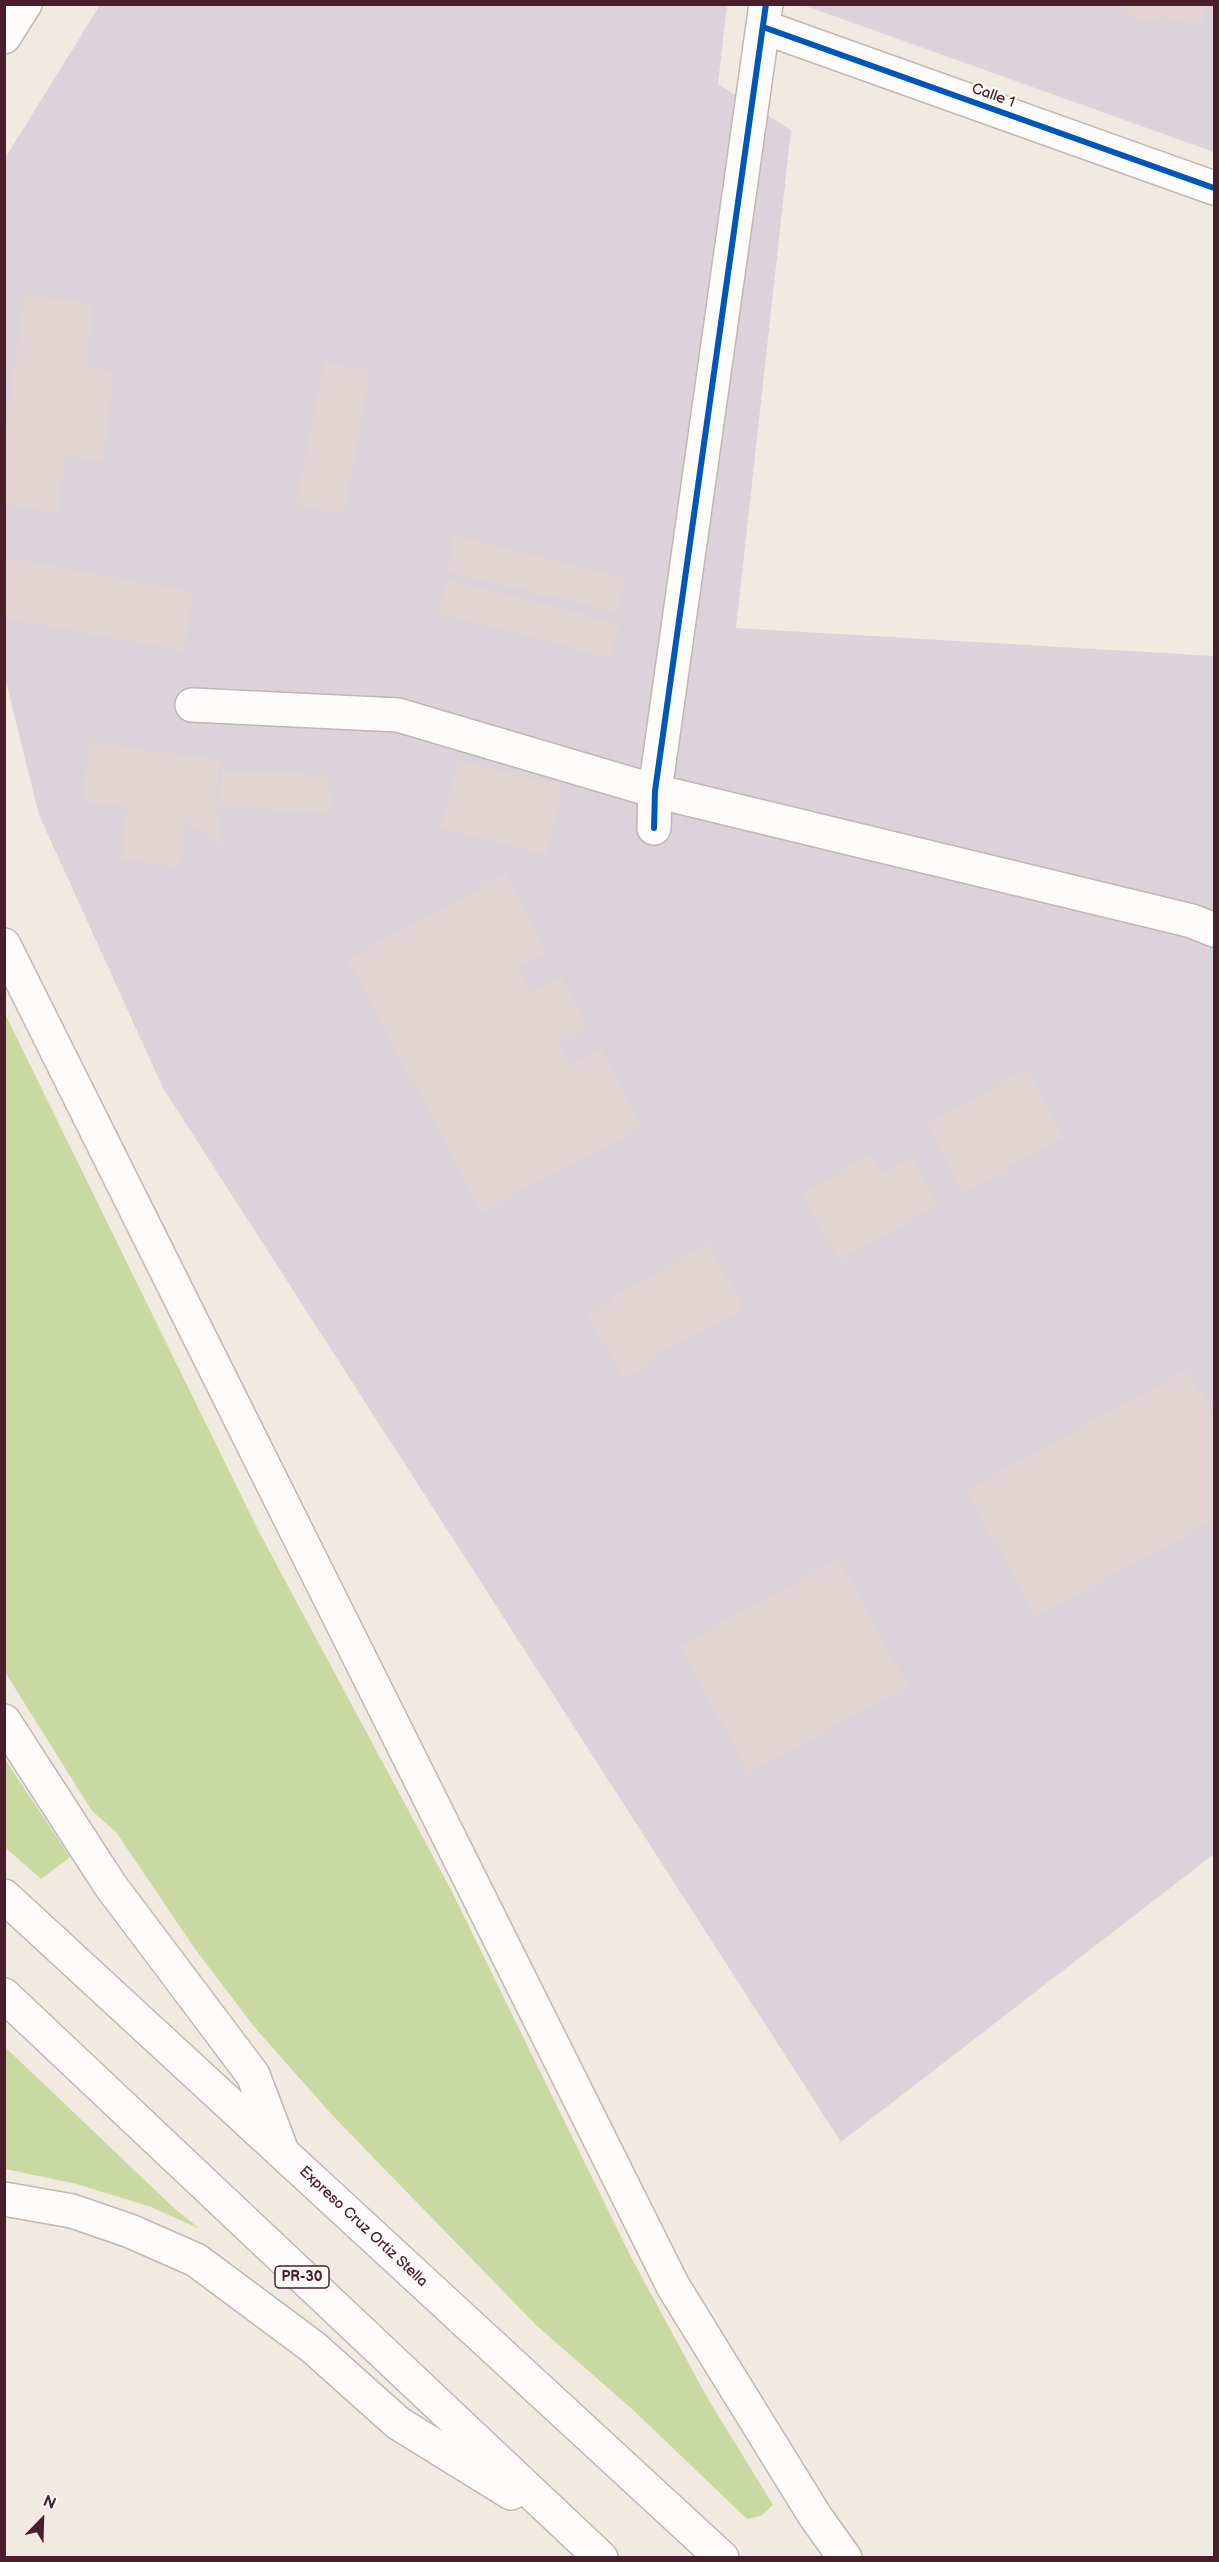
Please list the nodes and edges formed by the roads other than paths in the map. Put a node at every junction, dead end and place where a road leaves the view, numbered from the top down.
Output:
1 (25, 4) edge
2 (765, 16) edge
3 (4, 37) edge
4 (1215, 188) edge
5 (192, 705) dead end
6 (655, 791) junction
7 (654, 828) dead end
8 (1215, 930) edge
9 (4, 945) edge
10 (4, 1721) edge
11 (4, 1896) edge
12 (4, 1995) edge
13 (283, 2153) junction
14 (4, 2199) edge
15 (570, 2529) junction
16 (601, 2558) edge
17 (722, 2558) edge
18 (845, 2558) edge

1 - 3 main road
2 - 4 main road, Calle 1
2 - 6 main road
5 - 6 main road
6 - 7 main road
6 - 8 main road
9 - 18 main road
10 - 13 main road
11 - 13 main road, Expreso Cruz Ortiz Stella
12 - 15 main road, PR-30
13 - 17 main road, Expreso Cruz Ortiz Stella
14 - 15 main road
15 - 16 main road, PR-30

